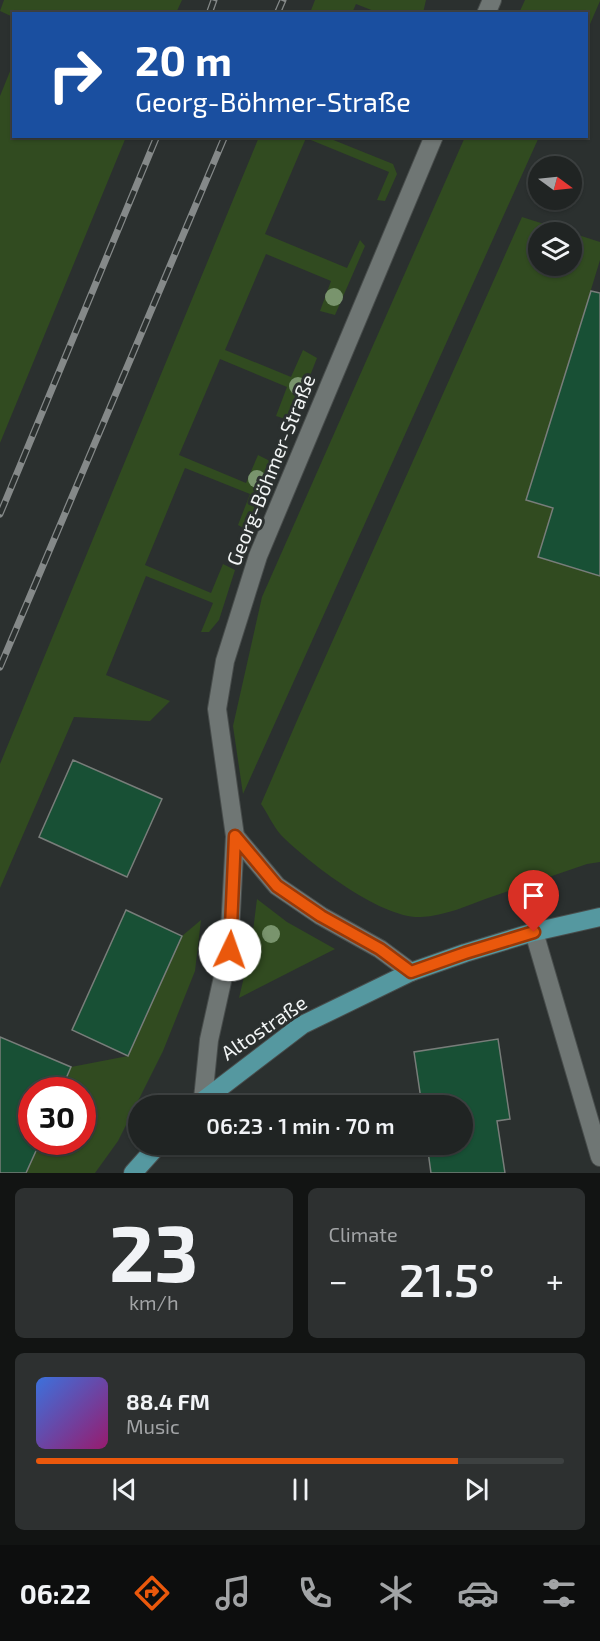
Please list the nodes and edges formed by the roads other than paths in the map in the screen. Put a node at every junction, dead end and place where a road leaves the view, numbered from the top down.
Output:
1 (433, 138) edge
2 (235, 836) junction
3 (600, 917) edge
4 (534, 932) junction
5 (411, 972) junction
6 (200, 1095) edge
7 (208, 1095) edge
8 (149, 1155) edge
9 (600, 1157) edge
10 (133, 1173) edge

1 - 2 street, Georg-Böhmer-Straße
2 - 5 street
2 - 6 street, Georg-Böhmer-Straße
3 - 4 main road, Altostraße
4 - 5 main road, Altostraße
4 - 9 street
5 - 7 main road, Altostraße
8 - 10 main road

